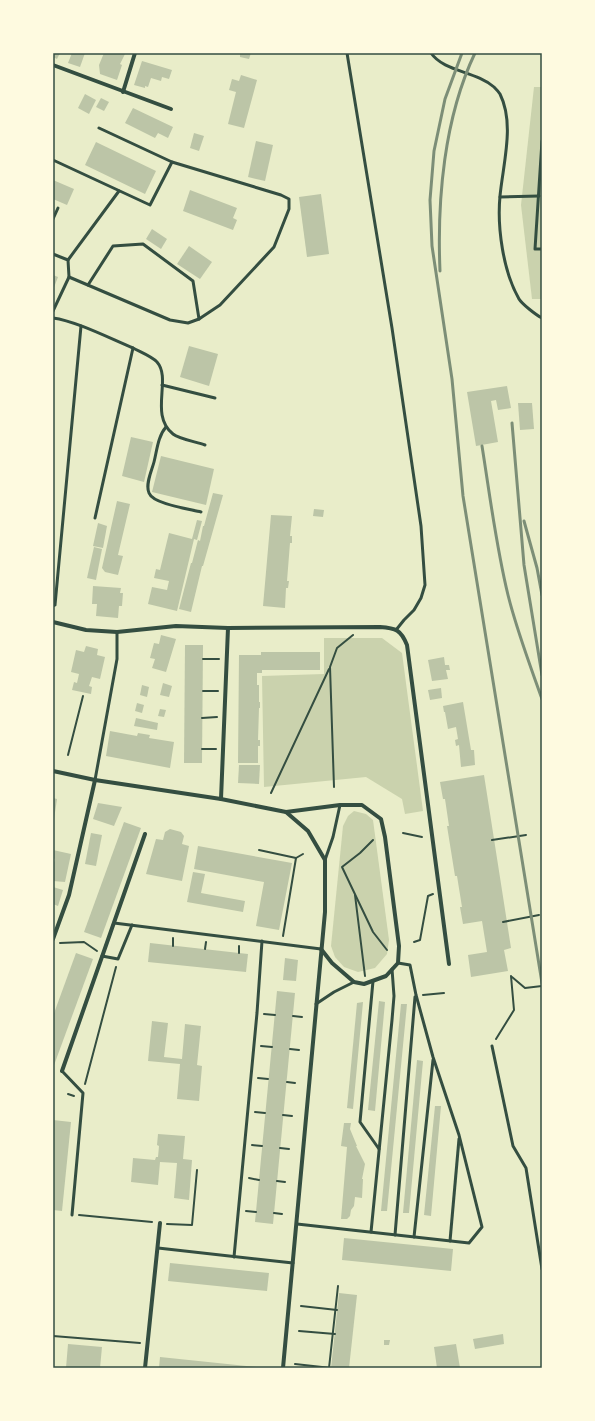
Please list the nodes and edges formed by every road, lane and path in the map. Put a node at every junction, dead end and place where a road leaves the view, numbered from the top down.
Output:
1 (135, 53) edge
2 (347, 53) edge
3 (431, 53) edge
4 (53, 65) edge
5 (123, 92) junction
6 (171, 109) dead end
7 (99, 128) dead end
8 (542, 141) edge
9 (53, 160) edge
10 (172, 162) junction
11 (119, 191) junction
12 (539, 196) junction
13 (500, 197) junction
14 (58, 208) dead end
15 (53, 219) edge
16 (542, 249) edge
17 (53, 254) edge
18 (68, 260) junction
19 (69, 277) junction
20 (88, 285) junction
21 (53, 311) edge
22 (53, 318) edge
23 (542, 318) edge
24 (199, 319) junction
25 (80, 326) junction
26 (133, 348) junction
27 (162, 385) junction
28 (215, 398) dead end
29 (166, 427) junction
30 (205, 445) dead end
31 (201, 512) dead end
32 (96, 518) dead end
33 (53, 606) edge
34 (53, 622) edge
35 (228, 628) junction
36 (396, 630) junction
37 (117, 632) junction
38 (354, 635) dead end
39 (226, 658) junction
40 (203, 659) dead end
41 (330, 668) junction
42 (203, 691) dead end
43 (225, 691) junction
44 (83, 696) dead end
45 (224, 717) junction
46 (202, 718) dead end
47 (202, 749) dead end
48 (223, 750) junction
49 (68, 755) dead end
50 (53, 771) edge
51 (95, 780) junction
52 (334, 787) dead end
53 (271, 793) dead end
54 (220, 799) junction
55 (340, 805) junction
56 (286, 812) junction
57 (403, 833) dead end
58 (145, 834) dead end
59 (526, 835) dead end
60 (422, 837) dead end
61 (373, 840) dead end
62 (492, 840) dead end
63 (259, 850) dead end
64 (303, 854) dead end
65 (296, 858) junction
66 (325, 860) junction
67 (440, 891) junction
68 (355, 895) junction
69 (539, 915) dead end
70 (503, 922) dead end
71 (114, 923) junction
72 (132, 925) junction
73 (53, 939) edge
74 (262, 941) junction
75 (414, 942) dead end
76 (57, 943) dead end
77 (282, 944) junction
78 (321, 949) junction
79 (387, 950) dead end
80 (102, 956) junction
81 (118, 960) junction
82 (398, 963) junction
83 (449, 964) dead end
84 (392, 969) junction
85 (365, 970) dead end
86 (373, 981) junction
87 (354, 982) junction
88 (542, 986) edge
89 (444, 993) dead end
90 (427, 995) dead end
91 (416, 996) junction
92 (316, 1004) junction
93 (257, 1013) junction
94 (275, 1015) dead end
95 (293, 1016) dead end
96 (302, 1018) dead end
97 (254, 1045) junction
98 (492, 1046) joint
99 (272, 1047) dead end
100 (290, 1049) dead end
101 (298, 1050) dead end
102 (433, 1057) junction
103 (62, 1071) joint
104 (251, 1077) junction
105 (268, 1079) dead end
106 (287, 1082) dead end
107 (295, 1083) dead end
108 (83, 1093) junction
109 (68, 1094) dead end
110 (77, 1097) dead end
111 (248, 1112) junction
112 (265, 1113) dead end
113 (283, 1115) dead end
114 (292, 1116) dead end
115 (459, 1135) junction
116 (245, 1144) junction
117 (262, 1146) dead end
118 (280, 1148) dead end
119 (289, 1149) dead end
120 (379, 1149) junction
121 (197, 1170) dead end
122 (242, 1178) junction
123 (259, 1180) dead end
124 (277, 1181) dead end
125 (285, 1182) dead end
126 (239, 1210) junction
127 (256, 1212) dead end
128 (274, 1213) dead end
129 (282, 1214) dead end
130 (72, 1215) joint
131 (160, 1223) junction
132 (297, 1224) junction
133 (371, 1232) junction
134 (395, 1235) junction
135 (414, 1237) junction
136 (450, 1241) junction
137 (158, 1248) junction
138 (234, 1257) junction
139 (293, 1263) junction
140 (542, 1269) edge
141 (338, 1286) dead end
142 (301, 1306) dead end
143 (336, 1310) junction
144 (299, 1331) dead end
145 (334, 1334) junction
146 (53, 1336) edge
147 (148, 1344) junction
148 (295, 1364) dead end
149 (145, 1368) edge
150 (283, 1368) edge
151 (330, 1368) edge

1 - 5 street
2 - 36 lane
3 - 13 lane
4 - 5 street
5 - 6 street
7 - 10 lane
8 - 12 lane
9 - 11 lane
10 - 11 lane
10 - 24 lane
11 - 18 lane
12 - 13 lane
12 - 16 lane
13 - 23 lane
14 - 15 lane
17 - 18 lane
18 - 19 lane
19 - 20 lane
19 - 21 lane
20 - 24 lane
20 - 24 lane
22 - 25 lane
25 - 26 lane
25 - 33 lane
26 - 27 lane
26 - 32 lane
27 - 28 lane
27 - 29 lane
29 - 30 lane
29 - 31 lane
34 - 37 street
35 - 36 street
35 - 37 street
35 - 39 street
36 - 67 street
37 - 51 lane
38 - 41 path
39 - 40 path
39 - 43 street
41 - 52 path
41 - 53 path
42 - 43 path
43 - 45 street
44 - 49 path
45 - 46 path
45 - 48 street
47 - 48 path
48 - 54 street
50 - 51 street
51 - 54 street
51 - 73 street
54 - 56 street
55 - 56 street
55 - 66 lane
55 - 82 street
56 - 66 street
57 - 60 path
58 - 71 street
59 - 62 path
61 - 68 path
63 - 65 path
64 - 65 path
65 - 77 path
66 - 78 street
67 - 75 path
67 - 83 street
68 - 79 path
68 - 85 path
69 - 70 path
71 - 72 lane
71 - 80 street
72 - 74 lane
72 - 81 lane
74 - 77 lane
74 - 93 lane
76 - 80 path
77 - 78 lane
78 - 87 street
78 - 92 street
80 - 81 lane
80 - 103 street
81 - 108 path
82 - 84 street
82 - 91 lane
84 - 86 street
84 - 120 lane
86 - 87 street
86 - 120 lane
87 - 92 lane
88 - 98 path
89 - 90 path
91 - 102 lane
91 - 134 lane
92 - 132 street
93 - 94 path
93 - 97 lane
95 - 96 path
97 - 99 path
97 - 104 lane
98 - 140 lane
100 - 101 path
102 - 115 lane
102 - 135 lane
103 - 108 lane
104 - 105 path
104 - 111 lane
106 - 107 path
108 - 130 lane
109 - 110 path
111 - 112 path
111 - 116 lane
113 - 114 path
115 - 136 lane
115 - 136 lane
116 - 117 path
116 - 122 lane
118 - 119 path
120 - 133 lane
121 - 131 path
122 - 123 path
122 - 126 lane
124 - 125 path
126 - 127 path
126 - 138 lane
128 - 129 path
130 - 131 path
131 - 137 street
132 - 133 lane
132 - 139 street
133 - 134 lane
134 - 135 lane
135 - 136 lane
137 - 138 lane
137 - 147 street
138 - 139 lane
139 - 150 street
141 - 143 path
142 - 143 path
143 - 145 path
144 - 145 path
145 - 151 path
146 - 147 path
147 - 149 street
148 - 151 path

